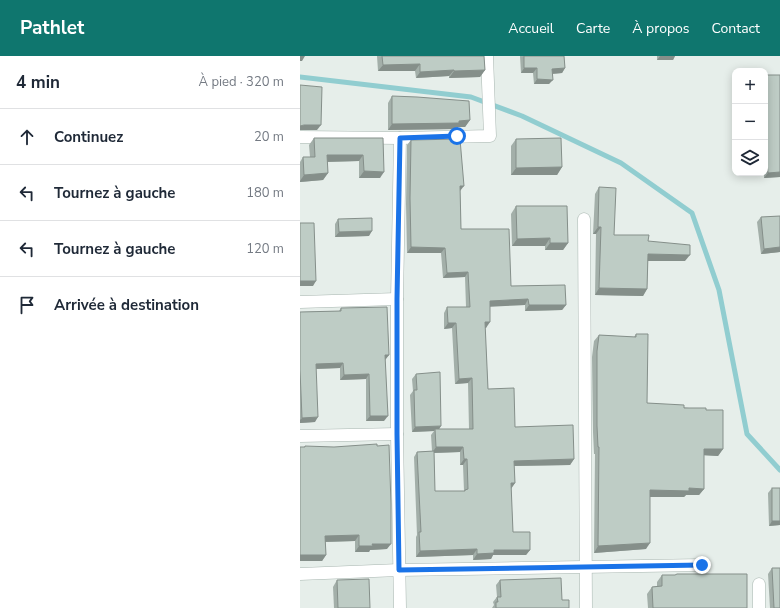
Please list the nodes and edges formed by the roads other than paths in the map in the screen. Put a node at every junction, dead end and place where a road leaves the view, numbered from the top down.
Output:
1 (487, 56) edge
2 (300, 137) edge
3 (400, 138) junction
4 (584, 219) dead end
5 (397, 299) junction
6 (300, 302) edge
7 (397, 434) junction
8 (300, 436) edge
9 (702, 565) dead end
10 (586, 566) junction
11 (399, 570) junction
12 (300, 574) edge
13 (759, 584) dead end
14 (400, 608) edge
15 (586, 608) edge
16 (759, 608) edge

1 - 3 street
2 - 3 street
3 - 5 street
4 - 10 street
5 - 6 street
5 - 7 street
7 - 8 street
7 - 11 street
9 - 10 street
10 - 11 street
10 - 15 street
11 - 12 street
11 - 14 street
13 - 16 street

